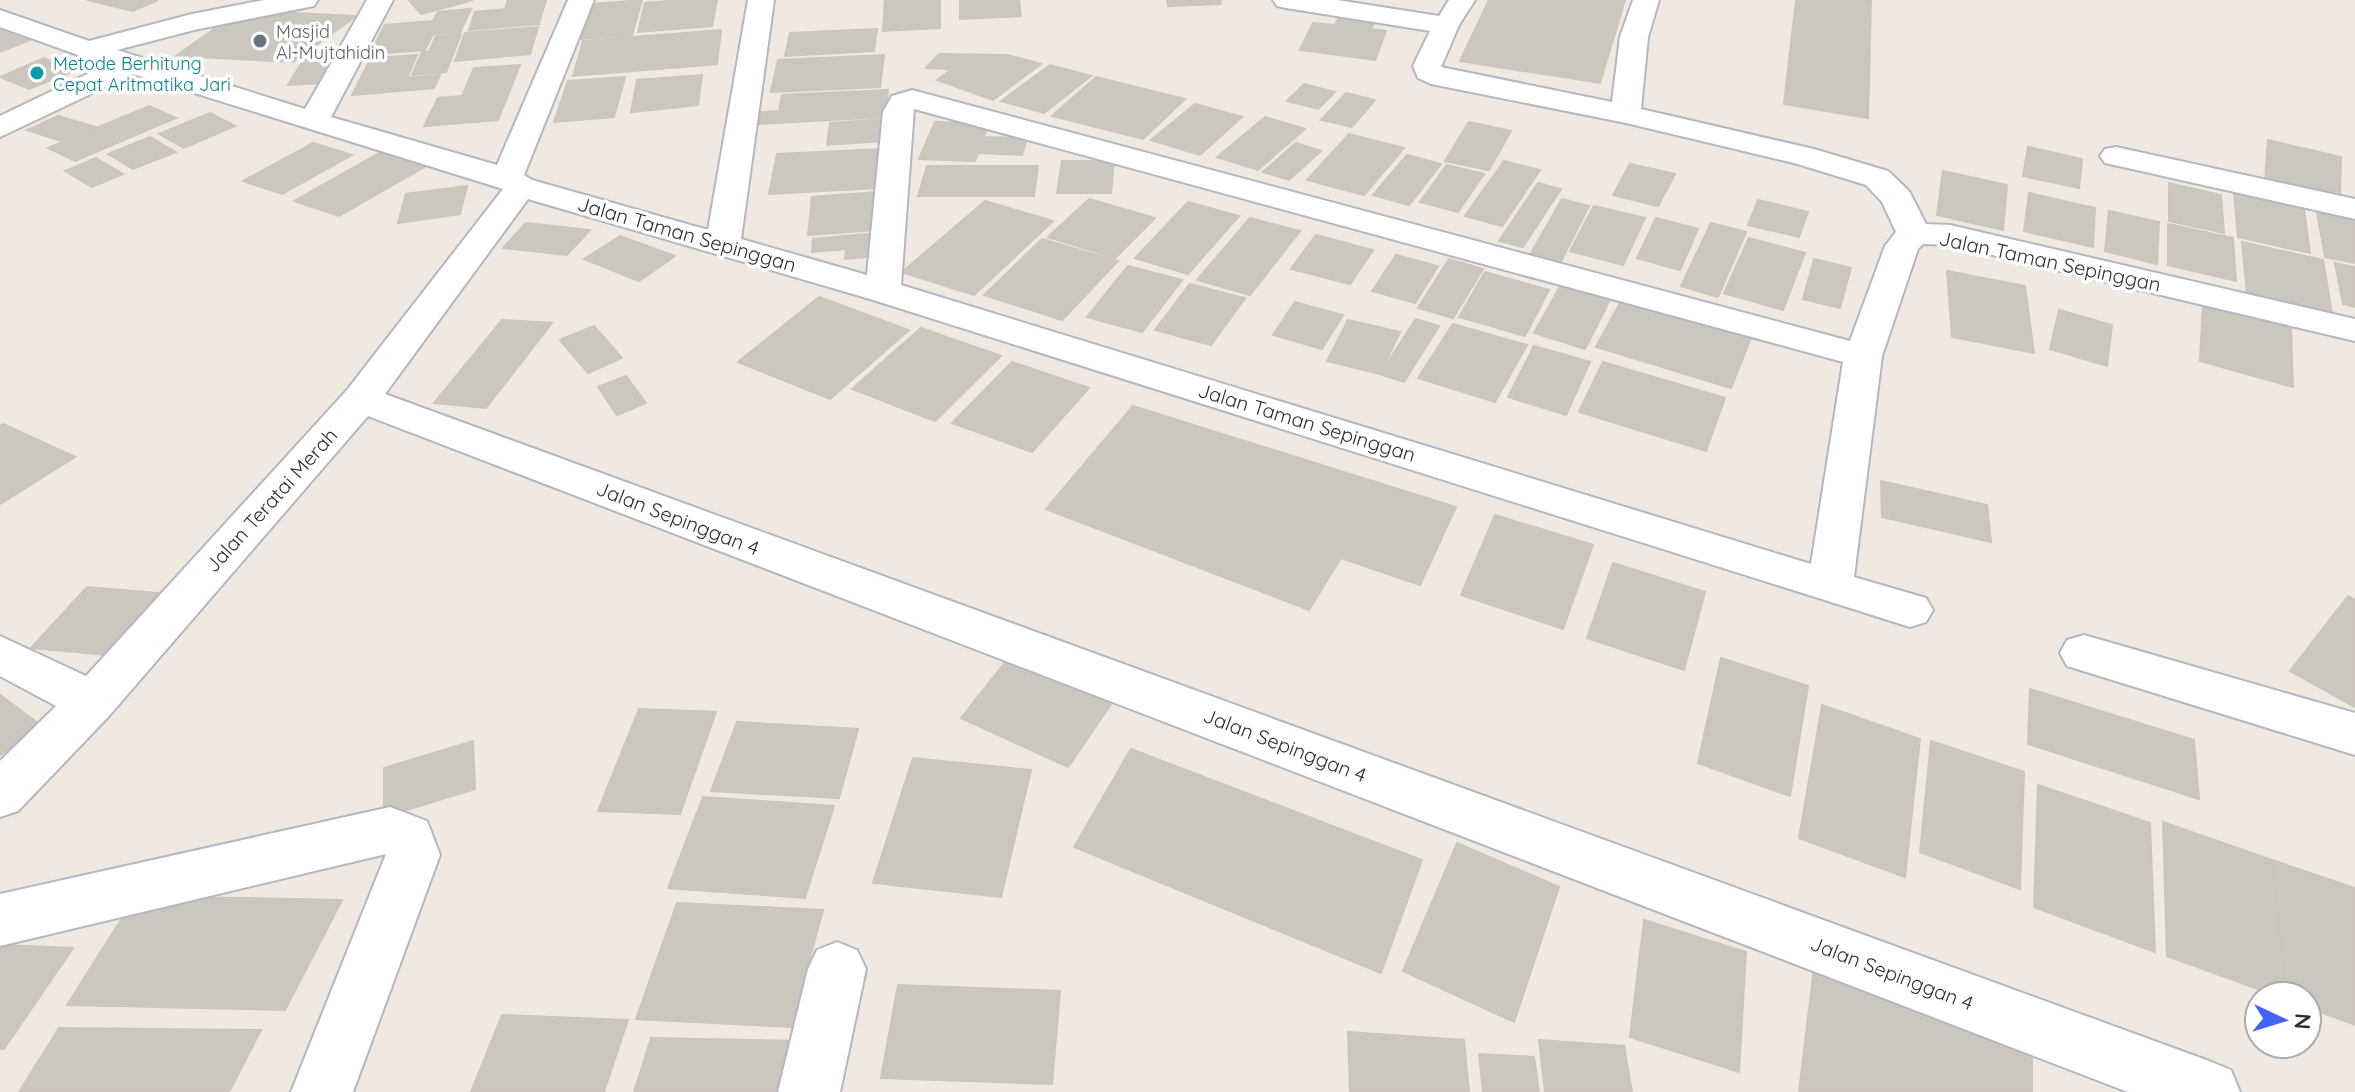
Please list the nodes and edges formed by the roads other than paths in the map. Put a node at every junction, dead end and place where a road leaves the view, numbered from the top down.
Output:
1 (305, 0) edge
2 (380, 0) edge
3 (581, 0) edge
4 (761, 0) edge
5 (1286, 0) edge
6 (1462, 0) edge
7 (1646, 0) edge
8 (199, 11) edge
9 (0, 18) edge
10 (1446, 25) junction
11 (85, 50) junction
12 (129, 65) junction
13 (1626, 114) junction
14 (313, 122) junction
15 (0, 128) edge
16 (2116, 156) dead end
17 (514, 182) junction
18 (2355, 209) edge
19 (1914, 234) junction
20 (723, 244) junction
21 (883, 291) junction
22 (2355, 330) edge
23 (1863, 356) junction
24 (361, 399) junction
25 (1830, 587) junction
26 (1910, 610) dead end
27 (2084, 653) dead end
28 (0, 654) edge
29 (92, 702) junction
30 (2355, 734) edge
31 (0, 795) edge
32 (0, 920) edge
33 (837, 969) dead end
34 (322, 1092) edge
35 (809, 1092) edge
36 (2209, 1092) edge

1 - 8 street
2 - 14 street
3 - 17 street, Jalan Teratai Merah
4 - 20 street
5 - 10 street
6 - 10 street
7 - 13 street
8 - 11 street
9 - 11 street, Jalan Taman Sepinggan
10 - 13 street
11 - 12 street, Jalan Taman Sepinggan
12 - 14 street, Jalan Taman Sepinggan
12 - 15 street
13 - 19 street
14 - 17 street, Jalan Taman Sepinggan
16 - 18 street
17 - 20 street, Jalan Taman Sepinggan
17 - 24 street, Jalan Teratai Merah
19 - 22 street, Jalan Taman Sepinggan
19 - 23 street, Jalan Taman Sepinggan
20 - 21 street, Jalan Taman Sepinggan
21 - 23 street
21 - 25 street, Jalan Taman Sepinggan
23 - 25 street, Jalan Taman Sepinggan
24 - 29 street, Jalan Teratai Merah
24 - 36 street, Jalan Sepinggan 4
25 - 26 street
27 - 30 street
28 - 29 street
29 - 31 street, Jalan Teratai Merah
32 - 34 street
33 - 35 street

